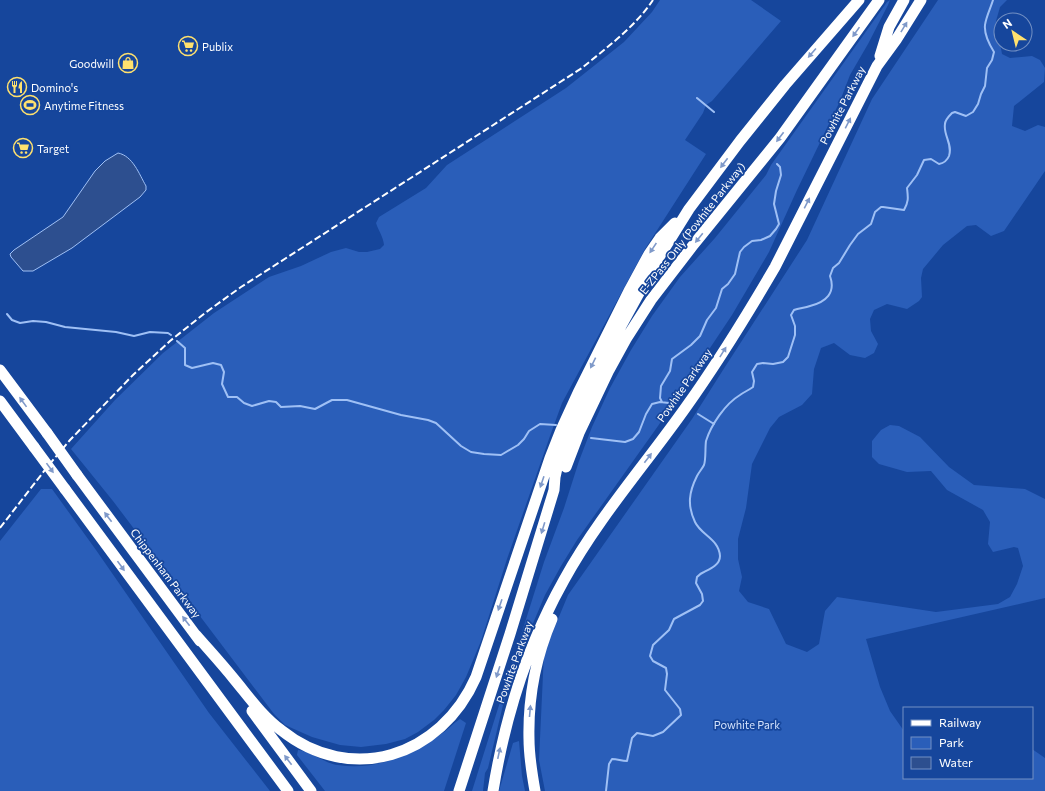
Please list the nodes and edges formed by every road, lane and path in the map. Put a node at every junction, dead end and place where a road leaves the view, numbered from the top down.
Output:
1 (859, 0) edge
2 (879, 0) edge
3 (904, 0) edge
4 (921, 0) edge
5 (876, 66) junction
6 (689, 209) junction
7 (0, 370) edge
8 (0, 401) edge
9 (624, 489) junction
10 (554, 490) junction
11 (196, 635) junction
12 (181, 646) junction
13 (281, 791) edge
14 (288, 791) edge
15 (311, 791) edge
16 (459, 791) edge
17 (493, 791) edge
18 (535, 791) edge

1 -> 6 highway, Powhite Parkway
2 -> 10 highway, E-ZPass Only (Powhite Parkway)
3 - 5 highway
5 -> 4 highway, Powhite Parkway
9 -> 5 highway, Powhite Parkway
6 - 10 highway, Powhite Parkway
6 -> 11 highway
11 -> 7 highway, Chippenham Parkway, bridge
8 -> 12 highway, bridge
17 -> 9 highway, Powhite Parkway
18 -> 9 highway
10 -> 16 highway, Powhite Parkway
15 -> 11 highway, Chippenham Parkway
12 - 13 highway
12 - 14 highway

